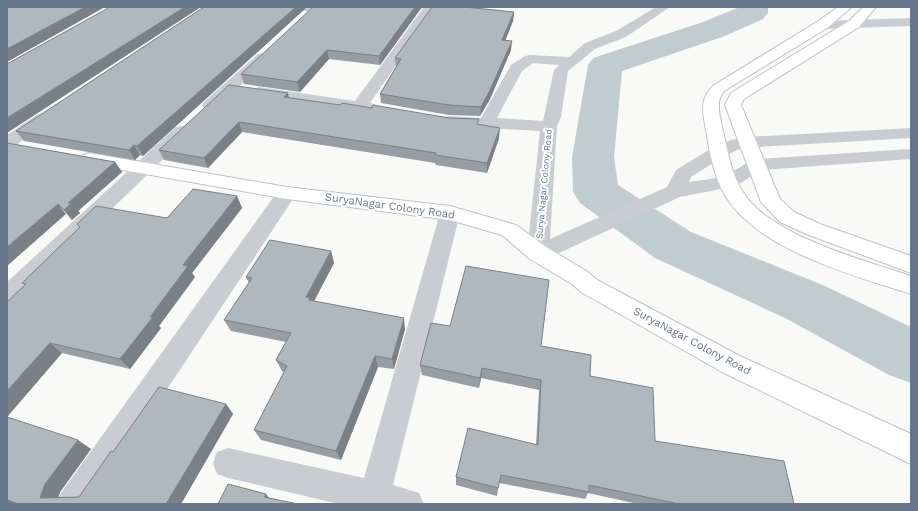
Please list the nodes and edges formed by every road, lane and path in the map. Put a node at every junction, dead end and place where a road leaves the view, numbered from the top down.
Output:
1 (311, 7) edge
2 (430, 7) edge
3 (664, 7) edge
4 (911, 13) edge
5 (862, 15) edge
6 (835, 16) edge
7 (911, 22) edge
8 (298, 24) edge
9 (275, 45) edge
10 (573, 61) junction
11 (230, 88) junction
12 (360, 106) junction
13 (382, 110) edge
14 (53, 112) edge
15 (435, 119) edge
16 (486, 124) junction
17 (549, 126) junction
18 (911, 133) edge
19 (747, 142) junction
20 (7, 144) edge
21 (29, 149) edge
22 (718, 152) junction
23 (911, 154) edge
24 (74, 157) edge
25 (757, 165) junction
26 (141, 169) junction
27 (729, 182) junction
28 (675, 191) junction
29 (287, 193) junction
30 (450, 213) junction
31 (538, 253) junction
32 (911, 265) edge
33 (911, 285) edge
34 (7, 296) edge
35 (911, 448) edge
36 (228, 463) dead end
37 (374, 496) junction
38 (72, 504) edge
39 (408, 504) edge

1 - 8 street
2 - 12 street
3 - 10 street, Surya Nagar Colony Road
4 - 5 street
5 - 6 street
5 - 7 street
5 - 19 street
6 - 22 street
9 - 11 street
10 - 16 street
10 - 17 street, Surya Nagar Colony Road
11 - 12 street
11 - 26 street
12 - 13 street
14 - 20 street
15 - 16 street
16 - 17 street
17 - 31 street, Surya Nagar Colony Road
18 - 19 street
19 - 22 street
19 - 25 street
20 - 21 street
22 - 27 street
22 - 28 street
23 - 25 street
24 - 26 street, SuryaNagar Colony Road
25 - 27 street
25 - 32 street
26 - 29 street, SuryaNagar Colony Road
26 - 34 street
27 - 28 street
27 - 33 street
28 - 31 street
29 - 30 street, SuryaNagar Colony Road
29 - 38 street
30 - 31 street, SuryaNagar Colony Road
30 - 37 street
31 - 35 street, SuryaNagar Colony Road
36 - 37 street
37 - 39 street

